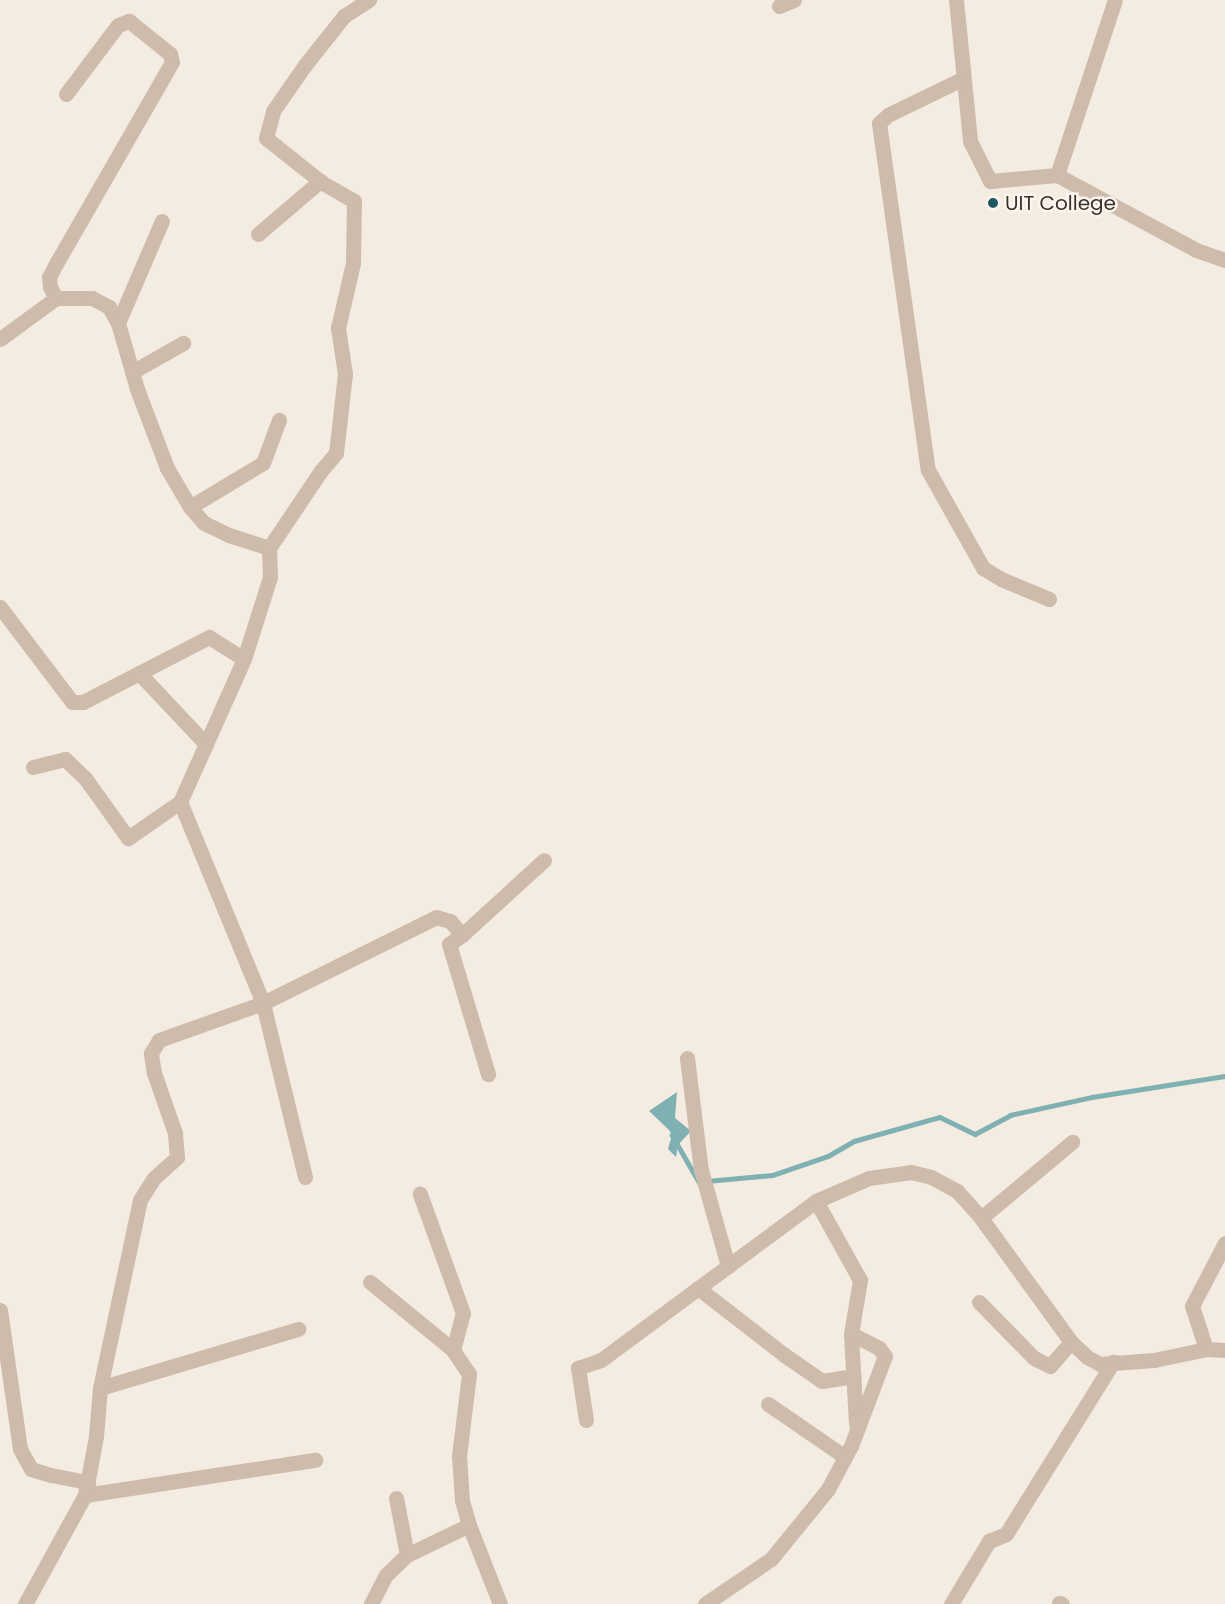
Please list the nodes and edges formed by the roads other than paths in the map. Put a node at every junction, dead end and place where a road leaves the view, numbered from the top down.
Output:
1 (369, 0) edge
2 (794, 0) edge
3 (956, 0) edge
4 (1116, 0) edge
5 (779, 6) dead end
6 (962, 79) junction
7 (66, 94) dead end
8 (1057, 175) junction
9 (320, 182) junction
10 (162, 221) dead end
11 (258, 234) dead end
12 (1225, 260) edge
13 (56, 298) junction
14 (118, 323) junction
15 (0, 339) edge
16 (183, 343) dead end
17 (132, 372) junction
18 (279, 420) dead end
19 (190, 507) junction
20 (269, 548) junction
21 (1049, 599) dead end
22 (0, 607) edge
23 (244, 659) junction
24 (139, 673) junction
25 (206, 744) junction
26 (33, 767) dead end
27 (180, 802) junction
28 (544, 860) dead end
29 (462, 935) junction
30 (263, 1003) junction
31 (687, 1058) dead end
32 (488, 1074) dead end
33 (1071, 1142) dead end
34 (305, 1177) dead end
35 (420, 1194) dead end
36 (816, 1201) junction
37 (981, 1218) junction
38 (1225, 1243) edge
39 (728, 1266) junction
40 (370, 1282) dead end
41 (698, 1288) junction
42 (979, 1302) dead end
43 (0, 1310) edge
44 (298, 1329) dead end
45 (851, 1334) junction
46 (1071, 1342) junction
47 (1206, 1349) junction
48 (453, 1350) junction
49 (1225, 1350) edge
50 (1113, 1362) junction
51 (854, 1376) junction
52 (100, 1388) junction
53 (768, 1404) dead end
54 (586, 1420) dead end
55 (856, 1433) junction
56 (845, 1457) junction
57 (315, 1460) dead end
58 (87, 1488) junction
59 (396, 1498) dead end
60 (470, 1525) junction
61 (407, 1555) junction
62 (25, 1604) edge
63 (370, 1604) edge
64 (500, 1604) edge
65 (705, 1604) edge
66 (951, 1604) edge

1 - 9 street
2 - 5 street
3 - 6 street
4 - 8 street
6 - 8 street
6 - 21 street
7 - 13 street
8 - 12 street
9 - 11 street
9 - 20 street
10 - 14 street
13 - 14 street
13 - 15 street
14 - 17 street
16 - 17 street
17 - 19 street
18 - 19 street
19 - 20 street
20 - 23 street
22 - 24 street
23 - 24 street
23 - 25 street
24 - 25 street
25 - 27 street
26 - 27 street
27 - 30 street
28 - 29 street
29 - 30 street
29 - 32 street
30 - 34 street
30 - 52 street
31 - 39 street
33 - 37 street
35 - 48 street
36 - 37 street
36 - 39 street
36 - 45 street
37 - 46 street
38 - 47 street
39 - 41 street
40 - 48 street
41 - 51 street
41 - 54 street
42 - 46 street
43 - 58 street
44 - 52 street
45 - 51 street
45 - 55 street
46 - 50 street
47 - 49 street
47 - 50 street
48 - 60 street
50 - 66 street
51 - 55 street
52 - 58 street
53 - 56 street
55 - 56 street
56 - 65 street
57 - 58 street
58 - 62 street
59 - 61 street
60 - 61 street
60 - 64 street
61 - 63 street

